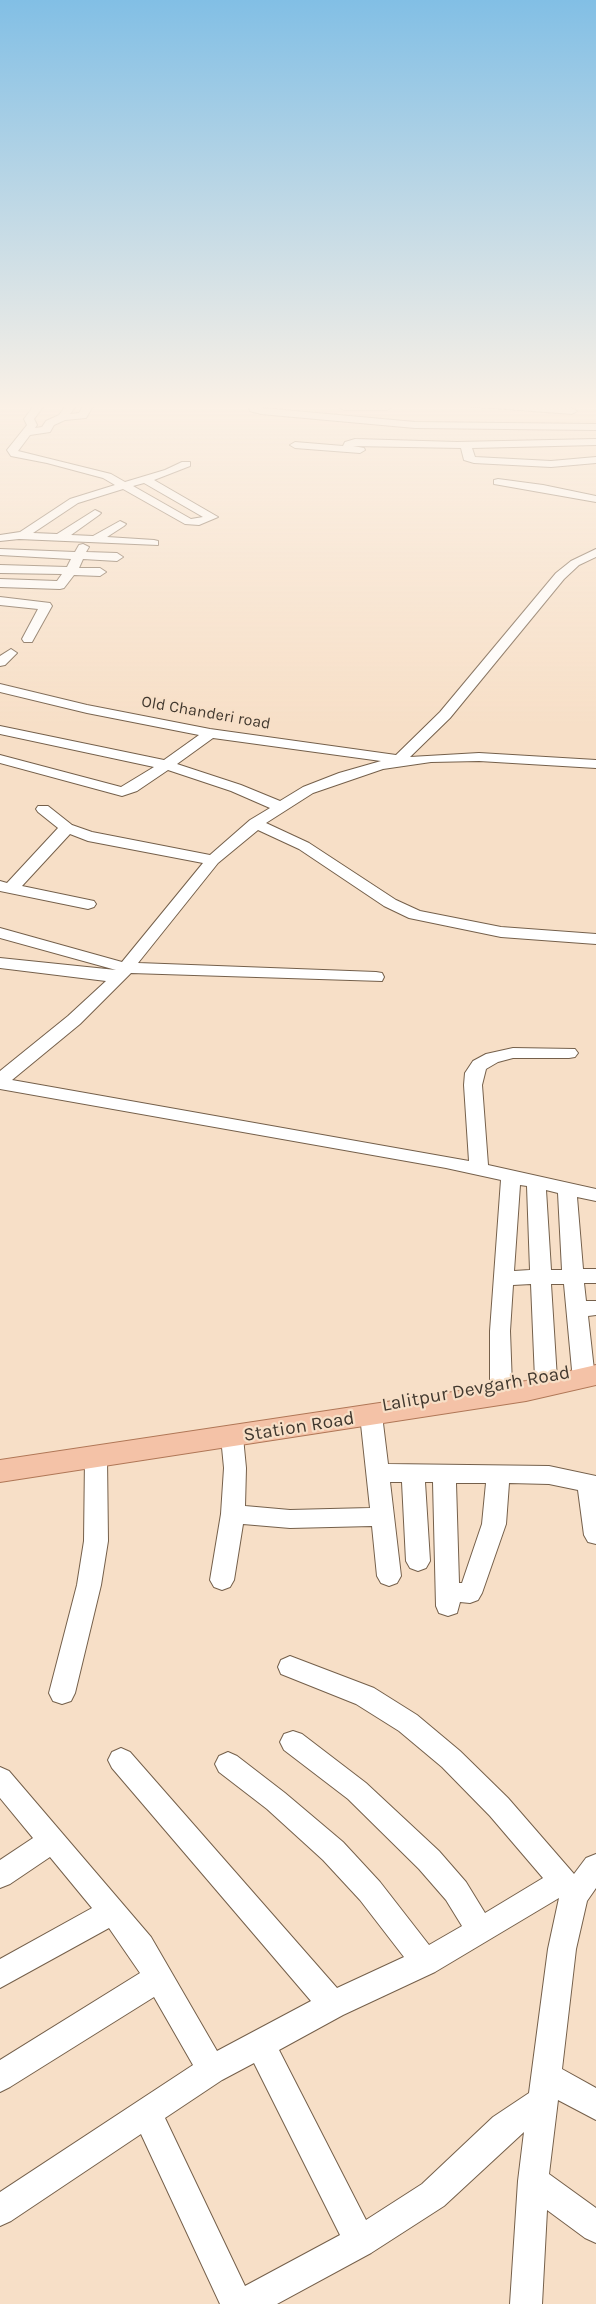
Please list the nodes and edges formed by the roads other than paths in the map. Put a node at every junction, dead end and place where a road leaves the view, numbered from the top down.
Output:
1 (58, 511) edge
2 (169, 511) edge
3 (200, 511) edge
4 (95, 513) dead end
5 (120, 524) dead end
6 (20, 536) junction
7 (59, 538) junction
8 (91, 540) junction
9 (2, 541) edge
10 (154, 543) dead end
11 (0, 552) edge
12 (596, 552) edge
13 (79, 556) junction
14 (117, 557) dead end
15 (0, 569) edge
16 (71, 571) junction
17 (100, 572) dead end
18 (0, 583) edge
19 (13, 583) junction
20 (2, 606) edge
21 (28, 639) dead end
22 (11, 653) dead end
23 (0, 662) edge
24 (0, 688) edge
25 (0, 730) edge
26 (210, 733) junction
27 (0, 759) edge
28 (404, 760) junction
29 (596, 764) edge
30 (166, 765) junction
31 (279, 806) junction
32 (43, 808) dead end
33 (259, 820) junction
34 (67, 828) junction
35 (213, 860) junction
36 (6, 887) edge
37 (88, 904) dead end
38 (0, 933) edge
39 (596, 939) edge
40 (0, 963) edge
41 (122, 972) junction
42 (376, 977) dead end
43 (569, 1053) dead end
44 (0, 1082) edge
45 (479, 1170) junction
46 (511, 1176) junction
47 (536, 1182) junction
48 (567, 1189) junction
49 (596, 1195) edge
50 (572, 1276) junction
51 (596, 1276) edge
52 (539, 1277) junction
53 (504, 1278) junction
54 (586, 1308) edge
55 (592, 1371) edge
56 (546, 1379) junction
57 (500, 1386) junction
58 (371, 1415) junction
59 (232, 1437) junction
60 (96, 1458) junction
61 (0, 1463) edge
62 (0, 1471) edge
63 (379, 1473) junction
64 (413, 1473) junction
65 (444, 1473) junction
66 (498, 1473) junction
67 (592, 1484) edge
68 (233, 1514) junction
69 (383, 1517) junction
70 (596, 1535) edge
71 (418, 1562) dead end
72 (389, 1576) dead end
73 (222, 1580) dead end
74 (290, 1667) dead end
75 (62, 1693) dead end
76 (292, 1742) dead end
77 (121, 1760) dead end
78 (228, 1764) dead end
79 (0, 1780) edge
80 (51, 1841) junction
81 (596, 1867) edge
82 (0, 1875) edge
83 (569, 1888) junction
84 (114, 1911) junction
85 (481, 1931) junction
86 (425, 1962) junction
87 (0, 1974) edge
88 (159, 1977) junction
89 (333, 2005) junction
90 (260, 2044) junction
91 (212, 2070) junction
92 (0, 2077) edge
93 (545, 2089) junction
94 (596, 2105) edge
95 (146, 2113) junction
96 (533, 2181) junction
97 (0, 2210) edge
98 (596, 2227) edge
99 (360, 2242) junction
100 (238, 2304) edge
101 (244, 2304) edge
102 (526, 2304) edge

1 - 6 street
2 - 3 street
4 - 7 street
5 - 8 street
6 - 7 street
6 - 9 street
7 - 8 street
8 - 10 street
8 - 13 street
11 - 13 street
12 - 28 street
13 - 14 street
13 - 16 street
15 - 16 street
16 - 17 street
16 - 19 street
18 - 19 street
19 - 20 street
20 - 21 street
22 - 23 street
24 - 26 street, Old Chanderi road
25 - 30 street
26 - 28 street, Old Chanderi road
26 - 30 street
27 - 30 street
28 - 29 street
28 - 31 street
30 - 31 street
31 - 33 street
32 - 34 street
33 - 35 street
33 - 39 street
34 - 35 street
34 - 36 street
35 - 41 street
36 - 37 street
38 - 41 street
40 - 41 street
41 - 42 street
41 - 44 street
43 - 45 street
44 - 45 street
45 - 46 street
46 - 47 street
46 - 53 street
47 - 48 street
47 - 52 street
48 - 49 street
48 - 50 street
50 - 51 street
50 - 52 street
50 - 54 street
52 - 53 street
52 - 56 street
53 - 57 street
54 - 55 street
55 - 56 main road, Lalitpur Devgarh Road
55 - 58 main road, Station Road
56 - 57 main road, Lalitpur Devgarh Road
57 - 61 main road, Lalitpur Devgarh Road
58 - 59 main road, Station Road
58 - 63 street
59 - 60 main road, Station Road
59 - 68 street
60 - 62 main road, Station Road
60 - 75 street
63 - 64 street
63 - 69 street
64 - 65 street
64 - 71 street
65 - 66 street
65 - 66 street
66 - 67 street
67 - 70 street
68 - 69 street
68 - 73 street
69 - 72 street
74 - 83 street
76 - 85 street
77 - 89 street
78 - 86 street
79 - 80 street
80 - 82 street
80 - 84 street
81 - 83 street
83 - 85 street
83 - 93 street
84 - 87 street
84 - 88 street
85 - 86 street
86 - 89 street
88 - 91 street
88 - 92 street
89 - 90 street
90 - 91 street
90 - 99 street
91 - 95 street
93 - 94 street
93 - 96 street
93 - 99 street
95 - 97 street
95 - 100 street
96 - 98 street
96 - 102 street
99 - 101 street

